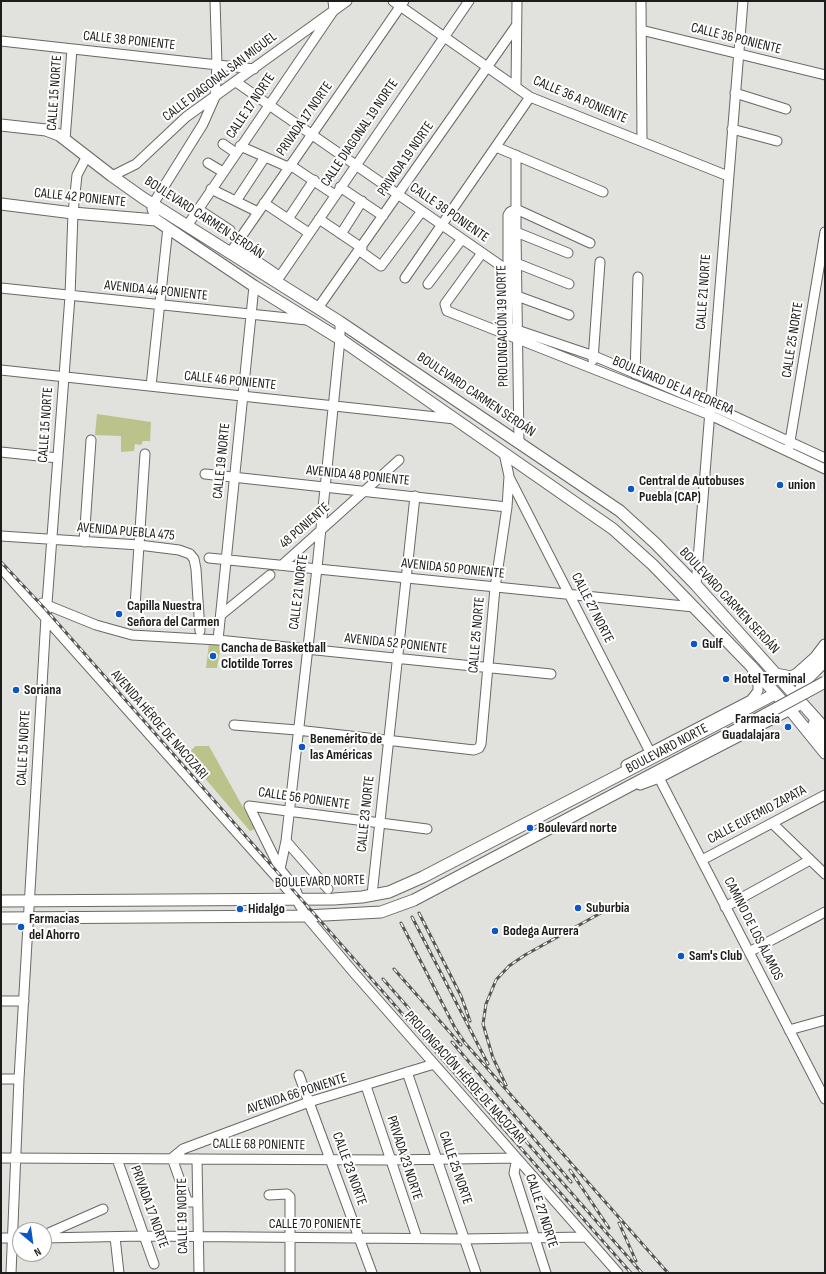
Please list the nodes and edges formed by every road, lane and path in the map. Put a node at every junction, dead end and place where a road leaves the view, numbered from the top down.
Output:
1 (214, 1) edge
2 (347, 1) edge
3 (469, 1) edge
4 (517, 1) edge
5 (641, 1) edge
6 (743, 1) edge
7 (399, 3) edge
8 (333, 5) edge
9 (516, 26) junction
10 (642, 30) junction
11 (444, 35) junction
12 (1, 41) edge
13 (72, 49) junction
14 (739, 54) junction
15 (217, 65) junction
16 (488, 67) junction
17 (254, 69) junction
18 (825, 74) edge
19 (236, 82) junction
20 (516, 86) junction
21 (735, 93) junction
22 (215, 97) junction
23 (530, 97) junction
24 (268, 105) junction
25 (786, 108) dead end
26 (1, 125) edge
27 (732, 129) junction
28 (310, 134) junction
29 (65, 140) junction
30 (642, 141) junction
31 (777, 141) dead end
32 (223, 144) dead end
33 (496, 147) junction
34 (238, 149) junction
35 (516, 155) junction
36 (87, 156) junction
37 (265, 157) junction
38 (208, 162) dead end
39 (355, 165) junction
40 (289, 166) junction
41 (223, 172) junction
42 (112, 176) junction
43 (728, 176) junction
44 (314, 180) junction
45 (340, 187) junction
46 (211, 190) junction
47 (603, 192) dead end
48 (335, 195) junction
49 (398, 195) junction
50 (143, 198) junction
51 (236, 201) junction
52 (362, 201) junction
53 (264, 203) junction
54 (1, 204) edge
55 (153, 204) junction
56 (198, 209) junction
57 (516, 209) junction
58 (422, 211) junction
59 (258, 212) junction
60 (73, 213) junction
61 (383, 216) junction
62 (143, 219) junction
63 (288, 219) junction
64 (319, 219) junction
65 (156, 220) junction
66 (441, 225) junction
67 (187, 226) junction
68 (168, 227) junction
69 (230, 230) dead end
70 (516, 232) junction
71 (825, 232) edge
72 (309, 233) junction
73 (341, 234) junction
74 (462, 239) junction
75 (590, 243) dead end
76 (232, 250) junction
77 (361, 250) junction
78 (482, 253) junction
79 (568, 253) dead end
80 (600, 262) dead end
81 (516, 264) junction
82 (507, 270) junction
83 (638, 277) dead end
84 (405, 278) dead end
85 (278, 279) junction
86 (428, 284) dead end
87 (569, 284) dead end
88 (254, 286) junction
89 (1, 288) edge
90 (70, 296) junction
91 (517, 296) junction
92 (160, 305) junction
93 (318, 308) junction
94 (251, 315) junction
95 (569, 316) dead end
96 (307, 320) junction
97 (340, 322) junction
98 (518, 329) junction
99 (508, 332) junction
100 (340, 339) junction
101 (518, 340) junction
102 (594, 356) junction
103 (590, 367) junction
104 (1, 370) edge
105 (635, 374) junction
106 (63, 376) junction
107 (151, 386) junction
108 (243, 396) junction
109 (334, 406) junction
110 (710, 410) junction
111 (457, 420) junction
112 (506, 434) junction
113 (91, 440) dead end
114 (790, 442) junction
115 (519, 443) junction
116 (501, 451) junction
117 (1, 452) edge
118 (789, 452) junction
119 (144, 454) dead end
120 (58, 458) junction
121 (825, 458) edge
122 (399, 460) dead end
123 (825, 469) edge
124 (205, 474) dead end
125 (235, 476) junction
126 (509, 476) junction
127 (325, 486) junction
128 (366, 491) junction
129 (415, 496) junction
130 (507, 507) junction
131 (319, 533) junction
132 (1, 536) edge
133 (52, 540) junction
134 (84, 542) junction
135 (139, 545) junction
136 (208, 558) dead end
137 (226, 560) junction
138 (282, 565) junction
139 (1, 568) edge
140 (317, 568) junction
141 (270, 575) dead end
142 (406, 579) junction
143 (696, 585) junction
144 (495, 588) junction
145 (570, 595) junction
146 (29, 597) junction
147 (47, 605) junction
148 (135, 606) dead end
149 (694, 607) junction
150 (222, 614) junction
151 (46, 617) junction
152 (200, 631) dead end
153 (218, 640) junction
154 (825, 645) edge
155 (306, 650) junction
156 (397, 659) junction
157 (825, 661) edge
158 (751, 666) junction
159 (488, 667) junction
160 (551, 674) dead end
161 (776, 674) junction
162 (825, 682) edge
163 (796, 688) dead end
164 (771, 696) dead end
165 (804, 708) junction
166 (791, 711) junction
167 (234, 725) dead end
168 (825, 728) edge
169 (297, 730) junction
170 (825, 739) edge
171 (388, 740) junction
172 (650, 752) junction
173 (825, 753) edge
174 (658, 775) junction
175 (613, 778) junction
176 (825, 795) edge
177 (288, 811) junction
178 (379, 823) junction
179 (773, 824) junction
180 (427, 829) dead end
181 (286, 841) junction
182 (702, 860) junction
183 (810, 860) junction
184 (280, 869) junction
185 (825, 874) edge
186 (328, 889) dead end
187 (372, 895) junction
188 (30, 900) junction
189 (1, 901) edge
190 (301, 905) junction
191 (725, 907) junction
192 (825, 912) edge
193 (1, 918) edge
194 (29, 918) junction
195 (749, 952) junction
196 (1, 1001) edge
197 (24, 1001) junction
198 (825, 1020) edge
199 (789, 1030) junction
200 (434, 1064) junction
201 (408, 1072) junction
202 (299, 1075) dead end
203 (1, 1079) edge
204 (20, 1079) junction
205 (366, 1086) junction
206 (825, 1099) edge
207 (310, 1102) junction
208 (1, 1158) edge
209 (16, 1158) junction
210 (172, 1158) junction
211 (197, 1158) junction
212 (517, 1158) junction
213 (117, 1159) junction
214 (331, 1160) junction
215 (390, 1160) junction
216 (437, 1160) junction
217 (269, 1195) dead end
218 (197, 1202) junction
219 (103, 1209) dead end
220 (16, 1222) edge
221 (52, 1231) edge
222 (143, 1236) junction
223 (115, 1237) junction
224 (586, 1237) junction
225 (1, 1238) edge
226 (12, 1238) edge
227 (52, 1238) edge
228 (197, 1238) junction
229 (289, 1238) junction
230 (359, 1238) junction
231 (417, 1238) junction
232 (535, 1238) junction
233 (464, 1239) junction
234 (13, 1262) edge
235 (154, 1264) dead end
236 (616, 1272) edge
237 (11, 1273) edge
238 (118, 1273) edge
239 (199, 1273) edge
240 (290, 1273) edge
241 (372, 1273) edge
242 (476, 1273) edge
243 (546, 1273) edge

1 - 15 street
2 - 8 street, CALLE DIAGONAL SAN MIGUEL
3 - 11 street, CALLE DIAGONAL 19 NORTE
4 - 9 street
5 - 10 street
6 - 14 street, CALLE 21 NORTE
7 - 11 street, CALLE 36 A PONIENTE
7 - 28 street, PRIVADA 17 NORTE
8 - 17 street, CALLE DIAGONAL SAN MIGUEL
8 - 24 street, CALLE 17 NORTE
9 - 16 street, PRIVADA 19 NORTE
9 - 20 street
10 - 14 street, CALLE 36 PONIENTE
10 - 30 street
11 - 16 street, CALLE 36 A PONIENTE
11 - 39 street, CALLE DIAGONAL 19 NORTE
12 - 13 street, CALLE 38 PONIENTE
13 - 15 street, CALLE 38 PONIENTE
13 - 29 street, CALLE 15 NORTE
14 - 18 street, CALLE 36 PONIENTE
14 - 21 street, CALLE 21 NORTE
15 - 17 street, CALLE 38 PONIENTE
15 - 22 street
16 - 20 street, CALLE 36 A PONIENTE
16 - 49 street, PRIVADA 19 NORTE
17 - 19 street, CALLE DIAGONAL SAN MIGUEL
19 - 22 street, CALLE DIAGONAL SAN MIGUEL
19 - 24 street, CALLE 38 PONIENTE
20 - 23 street, CALLE 36 A PONIENTE
21 - 25 street
21 - 27 street, CALLE 21 NORTE
22 - 42 street, CALLE DIAGONAL SAN MIGUEL
22 - 55 street
23 - 30 street, CALLE 36 A PONIENTE
23 - 33 street
24 - 28 street, CALLE 38 PONIENTE
24 - 34 street, CALLE 17 NORTE
26 - 29 main road, BOULEVARD CARMEN SERDÁN
27 - 31 street
27 - 43 street, CALLE 21 NORTE
28 - 39 street, CALLE 38 PONIENTE
28 - 40 street, PRIVADA 17 NORTE
29 - 36 main road, BOULEVARD CARMEN SERDÁN
30 - 43 street, CALLE 36 A PONIENTE
32 - 34 street
33 - 35 street
33 - 66 street
34 - 37 street
34 - 41 street, CALLE 17 NORTE
35 - 47 street
35 - 57 street, PROLONGACIÓN 19 NORTE
36 - 42 main road, BOULEVARD CARMEN SERDÁN
36 - 60 street, CALLE 15 NORTE
37 - 40 street
37 - 51 street
38 - 41 street
39 - 45 street, CALLE DIAGONAL 19 NORTE
39 - 49 street, CALLE 38 PONIENTE
40 - 44 street
40 - 53 street, PRIVADA 17 NORTE
41 - 46 street, CALLE 17 NORTE
42 - 50 main road, BOULEVARD CARMEN SERDÁN
43 - 110 street, CALLE 21 NORTE
44 - 48 street
44 - 63 street
45 - 48 street, CALLE DIAGONAL 19 NORTE
45 - 52 street
46 - 51 street
46 - 56 street, CALLE 17 NORTE
48 - 64 street, CALLE DIAGONAL 19 NORTE
49 - 58 street, CALLE 38 PONIENTE
49 - 61 street, PRIVADA 19 NORTE
50 - 55 main road, BOULEVARD CARMEN SERDÁN
50 - 62 main road
51 - 59 street
52 - 61 street
52 - 73 street
53 - 59 street, PRIVADA 17 NORTE
53 - 63 street
54 - 60 main road, CALLE 42 PONIENTE
55 - 65 street
55 - 67 main road, BOULEVARD CARMEN SERDÁN
56 - 67 street, CALLE 17 NORTE
56 - 69 street
57 - 70 street, PROLONGACIÓN 19 NORTE
57 - 75 street
57 - 82 street, PROLONGACIÓN 19 NORTE
58 - 66 street, CALLE 38 PONIENTE
58 - 77 street
59 - 76 street, PRIVADA 17 NORTE
60 - 62 main road, CALLE 42 PONIENTE
60 - 90 street, CALLE 15 NORTE
61 - 77 street, PRIVADA 19 NORTE
62 - 65 main road, CALLE 42 PONIENTE
63 - 72 street
64 - 72 street, CALLE DIAGONAL 19 NORTE
64 - 73 street
65 - 68 main road, BOULEVARD CARMEN SERDÁN
66 - 74 street, CALLE 38 PONIENTE
66 - 84 street
67 - 76 main road, BOULEVARD CARMEN SERDÁN
68 - 88 main road, BOULEVARD CARMEN SERDÁN
68 - 92 street
70 - 79 street
70 - 81 street, PROLONGACIÓN 19 NORTE
71 - 114 street, CALLE 25 NORTE
72 - 85 street, CALLE DIAGONAL 19 NORTE
73 - 77 street
74 - 78 street, CALLE 38 PONIENTE
74 - 86 street
76 - 85 main road, BOULEVARD CARMEN SERDÁN
77 - 93 street, PRIVADA 19 NORTE
78 - 82 street, CALLE 38 PONIENTE
78 - 99 street
80 - 102 street
81 - 87 street
81 - 91 street, PROLONGACIÓN 19 NORTE
82 - 99 street, PROLONGACIÓN 19 NORTE
83 - 105 street
85 - 93 main road, BOULEVARD CARMEN SERDÁN
88 - 94 street, CALLE 19 NORTE
88 - 96 main road, BOULEVARD CARMEN SERDÁN
89 - 90 street, AVENIDA 44 PONIENTE
90 - 92 street, AVENIDA 44 PONIENTE
90 - 106 street, CALLE 15 NORTE
91 - 95 street
91 - 98 street, PROLONGACIÓN 19 NORTE
92 - 94 street, AVENIDA 44 PONIENTE
92 - 107 street
93 - 97 main road, BOULEVARD CARMEN SERDÁN
94 - 96 street, AVENIDA 44 PONIENTE
94 - 108 street, CALLE 19 NORTE
96 - 100 main road, BOULEVARD CARMEN SERDÁN
97 - 100 street, CALLE 21 NORTE
97 - 112 main road, BOULEVARD CARMEN SERDÁN
98 - 99 street, BOULEVARD DE LA PEDRERA
98 - 101 street, PROLONGACIÓN 19 NORTE
98 - 102 street, BOULEVARD DE LA PEDRERA
99 - 101 street, BOULEVARD DE LA PEDRERA
100 - 109 street, CALLE 21 NORTE
100 - 111 main road, BOULEVARD CARMEN SERDÁN
101 - 103 street, BOULEVARD DE LA PEDRERA
101 - 115 street, PROLONGACIÓN 19 NORTE
102 - 103 street
102 - 105 street, BOULEVARD DE LA PEDRERA
103 - 110 street, BOULEVARD DE LA PEDRERA
104 - 106 street, CALLE 46 PONIENTE
105 - 110 street, BOULEVARD DE LA PEDRERA
106 - 107 street, CALLE 46 PONIENTE
106 - 120 street, CALLE 15 NORTE
107 - 108 street, CALLE 46 PONIENTE
108 - 109 street, CALLE 46 PONIENTE
108 - 125 street, CALLE 19 NORTE
109 - 111 street, CALLE 46 PONIENTE
109 - 127 street, CALLE 21 NORTE
110 - 114 street, BOULEVARD DE LA PEDRERA
110 - 118 street, BOULEVARD DE LA PEDRERA
110 - 143 street, CALLE 21 NORTE
111 - 116 main road, BOULEVARD CARMEN SERDÁN
112 - 115 main road, BOULEVARD CARMEN SERDÁN
112 - 116 main road
113 - 134 street
114 - 118 street, CALLE 25 NORTE
114 - 121 street, BOULEVARD DE LA PEDRERA
115 - 143 main road, BOULEVARD CARMEN SERDÁN
116 - 126 street, CALLE 25 NORTE
116 - 149 main road, BOULEVARD CARMEN SERDÁN
117 - 120 street
118 - 123 street, BOULEVARD DE LA PEDRERA
119 - 135 street
120 - 133 street, CALLE 15 NORTE
122 - 128 street, 48 PONIENTE
124 - 125 street, AVENIDA 48 PONIENTE
125 - 127 street, AVENIDA 48 PONIENTE
125 - 137 street, CALLE 19 NORTE
126 - 130 street, CALLE 25 NORTE
126 - 145 street, CALLE 27 NORTE
127 - 128 street, AVENIDA 48 PONIENTE
127 - 131 street, CALLE 21 NORTE
128 - 129 street, AVENIDA 48 PONIENTE
128 - 131 street, 48 PONIENTE
129 - 130 street, AVENIDA 48 PONIENTE
129 - 142 street, CALLE 23 NORTE
130 - 144 street, CALLE 25 NORTE
131 - 138 street, 48 PONIENTE
131 - 140 street, CALLE 21 NORTE
132 - 133 street
133 - 134 street, AVENIDA PUEBLA 475
133 - 147 street, CALLE 15 NORTE
134 - 135 street, AVENIDA PUEBLA 475
135 - 148 street
135 - 152 street, AVENIDA PUEBLA 475
136 - 137 street, AVENIDA 50 PONIENTE
137 - 138 street, AVENIDA 50 PONIENTE
137 - 150 street, CALLE 19 NORTE
138 - 140 street, AVENIDA 50 PONIENTE
139 - 146 street, AVENIDA HÉROE DE NACOZARI
140 - 142 street, AVENIDA 50 PONIENTE
140 - 155 street, CALLE 21 NORTE
141 - 150 street
142 - 144 street, AVENIDA 50 PONIENTE
142 - 156 street, CALLE 23 NORTE
143 - 161 main road, BOULEVARD CARMEN SERDÁN
144 - 145 street, AVENIDA 50 PONIENTE
144 - 159 street, CALLE 25 NORTE
145 - 149 street, AVENIDA 50 PONIENTE
145 - 172 street, CALLE 27 NORTE
146 - 147 street, AVENIDA 52 PONIENTE
146 - 151 street, AVENIDA HÉROE DE NACOZARI
147 - 151 street, CALLE 15 NORTE
147 - 153 street, AVENIDA 52 PONIENTE
149 - 158 main road, BOULEVARD CARMEN SERDÁN
150 - 153 street, CALLE 19 NORTE
151 - 188 street, CALLE 15 NORTE
151 - 190 street, AVENIDA HÉROE DE NACOZARI
153 - 155 street, AVENIDA 52 PONIENTE
154 - 161 main road
155 - 156 street, AVENIDA 52 PONIENTE
155 - 169 street, CALLE 21 NORTE
156 - 159 street, AVENIDA 52 PONIENTE
156 - 171 street, CALLE 23 NORTE
157 - 163 main road
158 - 166 main road, BOULEVARD CARMEN SERDÁN
158 - 172 street, BOULEVARD NORTE
159 - 160 street, AVENIDA 52 PONIENTE
159 - 171 street, CALLE 25 NORTE
161 - 165 main road, BOULEVARD CARMEN SERDÁN
162 - 174 main road, BOULEVARD NORTE, bridge
164 - 175 main road, BOULEVARD NORTE
165 - 166 street, BOULEVARD NORTE
165 - 168 main road, BOULEVARD CARMEN SERDÁN
165 - 170 main road
166 - 173 main road, BOULEVARD CARMEN SERDÁN
166 - 174 street, BOULEVARD NORTE
167 - 169 street
169 - 171 street
169 - 177 street, CALLE 21 NORTE
171 - 178 street, CALLE 23 NORTE
172 - 175 street, BOULEVARD NORTE
174 - 182 street, CAMINO DE LOS ÁLAMOS
174 - 190 main road, BOULEVARD NORTE
175 - 187 main road, BOULEVARD NORTE
176 - 179 street, CALLE EUFEMIO ZAPATA
177 - 178 street, CALLE 56 PONIENTE
177 - 181 street, CALLE 21 NORTE
177 - 184 street, CALLE 56 PONIENTE
178 - 180 street, CALLE 56 PONIENTE
178 - 187 street, CALLE 23 NORTE
179 - 182 street, CALLE EUFEMIO ZAPATA
179 - 183 street
181 - 184 street, CALLE 21 NORTE
181 - 186 street
182 - 191 street, CAMINO DE LOS ÁLAMOS
183 - 185 street
183 - 191 street
184 - 190 street
187 - 190 main road, BOULEVARD NORTE
188 - 189 main road, BOULEVARD NORTE
188 - 190 main road, BOULEVARD NORTE
188 - 194 street, CALLE 15 NORTE
190 - 194 main road, BOULEVARD NORTE
190 - 200 street, PROLONGACIÓN HÉROE DE NACOZARI
191 - 195 street, CAMINO DE LOS ÁLAMOS
192 - 195 street
193 - 194 main road, BOULEVARD NORTE
194 - 197 street, CALLE 15 NORTE
195 - 199 street, CAMINO DE LOS ÁLAMOS
196 - 197 street
197 - 204 street, CALLE 15 NORTE
198 - 199 street
199 - 206 street, CAMINO DE LOS ÁLAMOS
200 - 201 street, AVENIDA 66 PONIENTE
200 - 212 street, PROLONGACIÓN HÉROE DE NACOZARI
201 - 205 street, AVENIDA 66 PONIENTE
201 - 216 street, CALLE 25 NORTE
202 - 207 street, CALLE 23 NORTE
203 - 204 street
204 - 209 street, CALLE 15 NORTE
205 - 207 street, AVENIDA 66 PONIENTE
205 - 215 street, PRIVADA 23 NORTE
207 - 210 street, AVENIDA 66 PONIENTE
207 - 214 street, CALLE 23 NORTE
208 - 209 street, CALLE 68 PONIENTE
209 - 213 street, CALLE 68 PONIENTE
209 - 220 street, CALLE 15 NORTE
210 - 211 street, CALLE 68 PONIENTE
210 - 213 street, CALLE 68 PONIENTE
210 - 218 street
211 - 214 street, CALLE 68 PONIENTE
211 - 218 street, CALLE 19 NORTE
212 - 216 street, CALLE 68 PONIENTE
212 - 224 street, PROLONGACIÓN HÉROE DE NACOZARI
212 - 232 street, CALLE 27 NORTE
213 - 222 street, PRIVADA 17 NORTE
214 - 215 street, CALLE 68 PONIENTE
214 - 230 street, CALLE 23 NORTE
215 - 216 street, CALLE 68 PONIENTE
215 - 231 street, PRIVADA 23 NORTE
216 - 233 street, CALLE 25 NORTE
217 - 229 street
218 - 228 street, CALLE 19 NORTE
219 - 221 street
222 - 223 street, CALLE 70 PONIENTE
222 - 228 street, CALLE 70 PONIENTE
222 - 235 street, PRIVADA 17 NORTE
223 - 227 street, CALLE 70 PONIENTE
223 - 238 street
224 - 232 street, CALLE 70 PONIENTE
224 - 236 street, PROLONGACIÓN HÉROE DE NACOZARI
225 - 226 street
228 - 229 street, CALLE 70 PONIENTE
228 - 239 street, CALLE 19 NORTE
229 - 230 street, CALLE 70 PONIENTE
229 - 240 street
230 - 231 street, CALLE 70 PONIENTE
230 - 241 street, CALLE 23 NORTE
231 - 233 street, CALLE 70 PONIENTE
232 - 233 street, CALLE 70 PONIENTE
232 - 243 street, CALLE 27 NORTE
233 - 242 street, CALLE 25 NORTE
234 - 237 street, CALLE 15 NORTE

